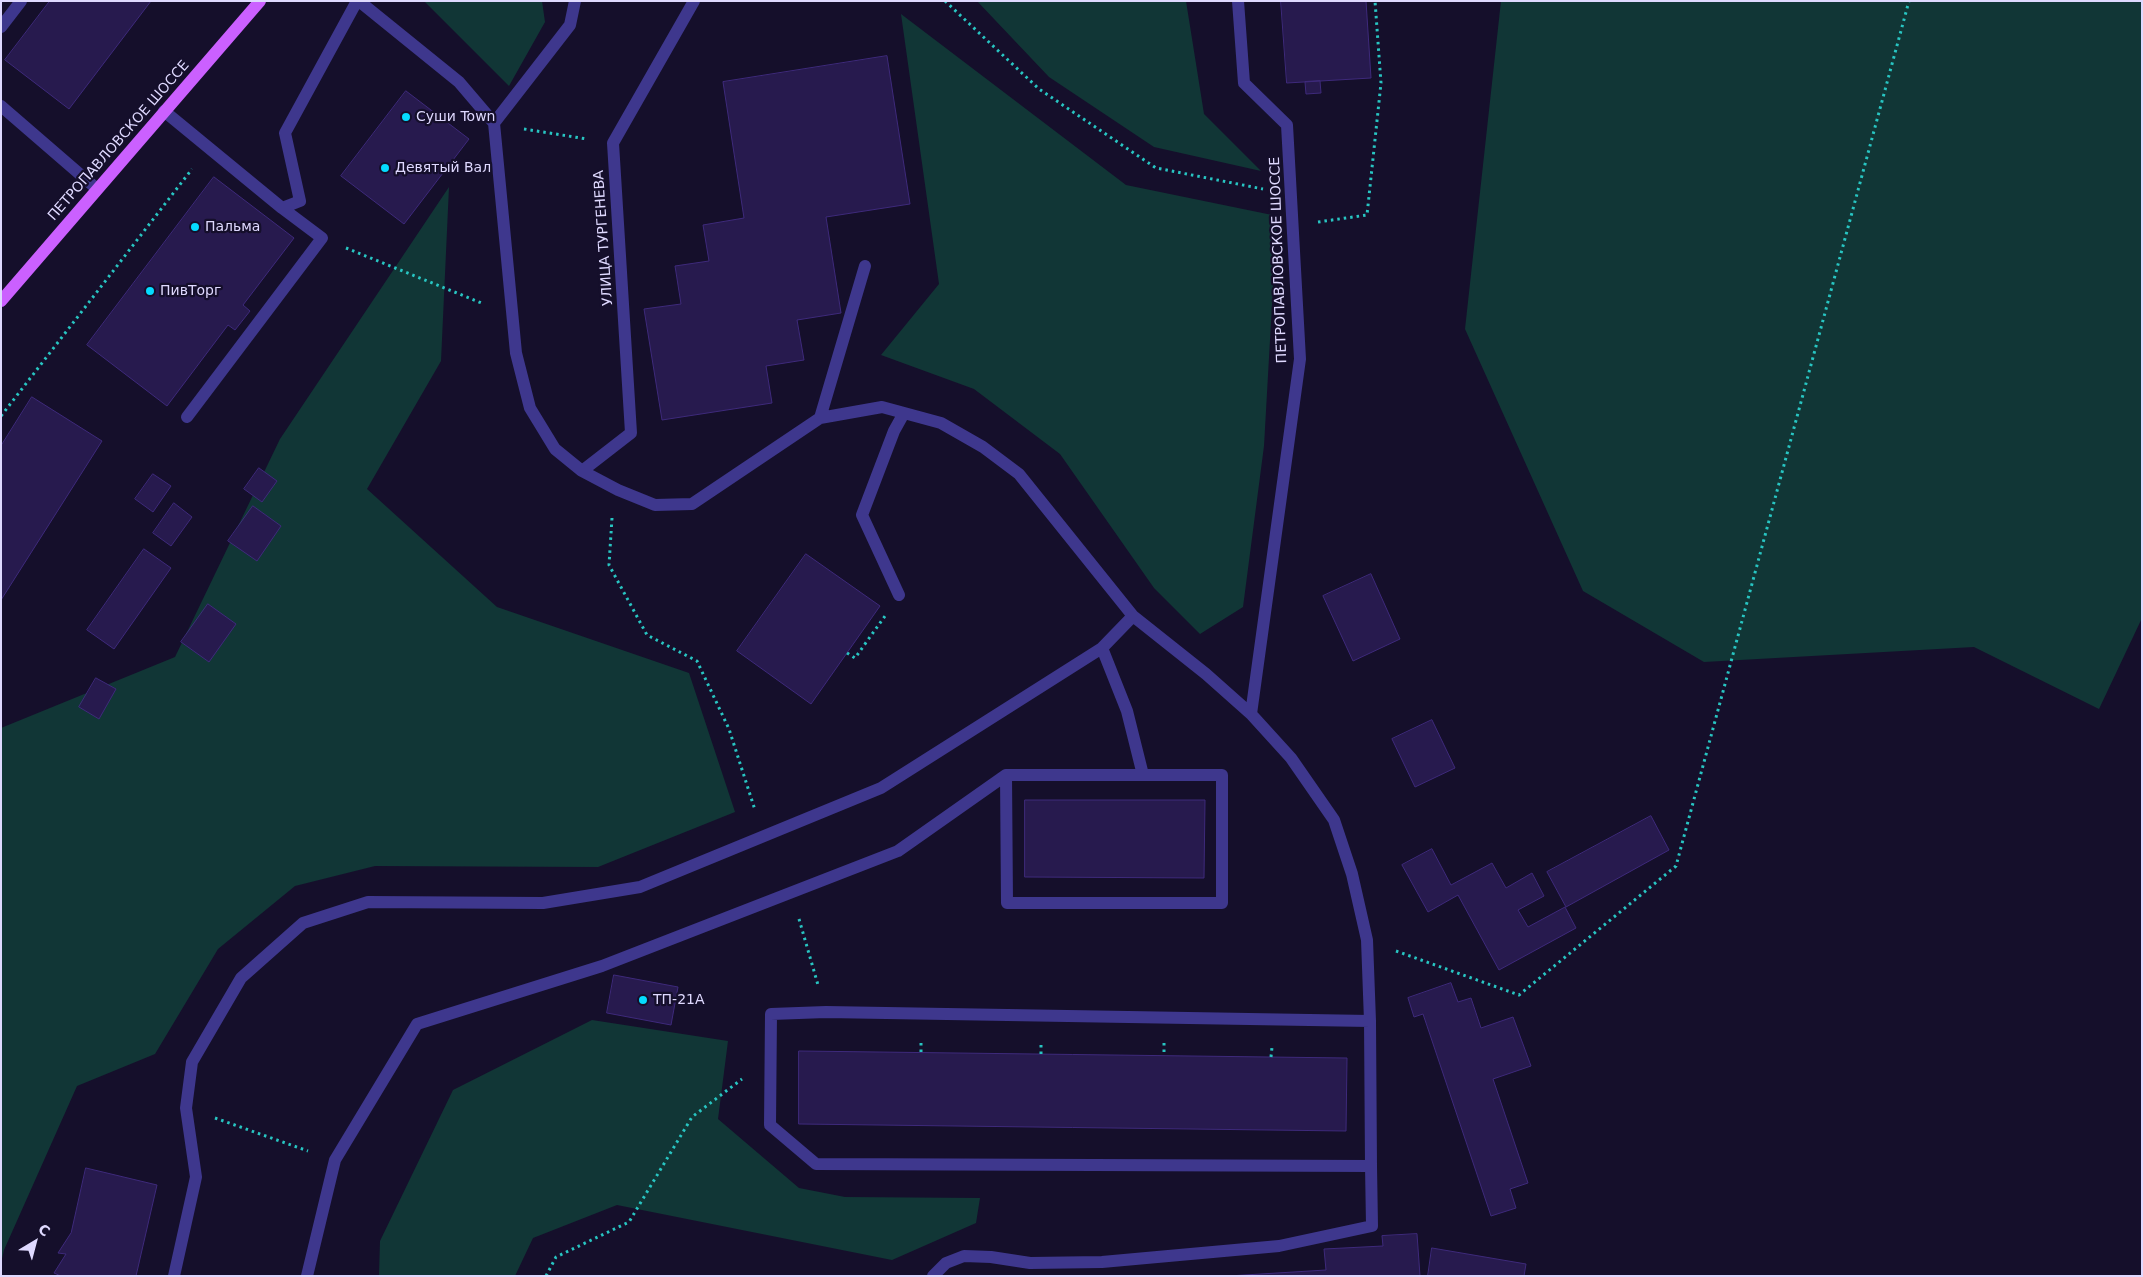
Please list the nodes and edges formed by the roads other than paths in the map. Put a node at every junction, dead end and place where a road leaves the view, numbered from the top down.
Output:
1 (21, 1) edge
2 (260, 1) edge
3 (358, 1) edge
4 (575, 1) edge
5 (694, 1) edge
6 (1238, 1) edge
7 (1, 27) edge
8 (1, 106) edge
9 (164, 111) junction
10 (494, 124) junction
11 (97, 189) junction
12 (282, 208) junction
13 (865, 266) dead end
14 (1, 301) edge
15 (904, 413) junction
16 (187, 418) dead end
17 (820, 418) junction
18 (582, 471) junction
19 (899, 596) road end
20 (1133, 616) junction
21 (1102, 648) junction
22 (1252, 714) junction
23 (1006, 775) junction
24 (1143, 775) junction
25 (1370, 1021) junction
26 (1371, 1166) junction
27 (174, 1276) edge
28 (307, 1276) edge
29 (933, 1276) edge

1 - 7 street
2 - 9 main road, ПЕТРОПАВЛОВСКОЕ ШОССЕ
3 - 10 street
3 - 12 street
4 - 10 street
5 - 18 street, УЛИЦА ТУРГЕНЕВА
6 - 22 street, ПЕТРОПАВЛОВСКОЕ ШОССЕ
8 - 11 street
9 - 11 main road, ПЕТРОПАВЛОВСКОЕ ШОССЕ
9 - 12 street
10 - 18 street
11 - 14 main road, ПЕТРОПАВЛОВСКОЕ ШОССЕ
12 - 16 street
13 - 17 street
15 - 17 street
15 - 19 street
15 - 20 street
17 - 18 street
20 - 21 street
20 - 22 street
21 - 24 street
21 - 27 street
22 - 25 street
23 - 24 street
23 - 24 street
23 - 28 street
25 - 26 street
25 - 26 street
26 - 29 street

